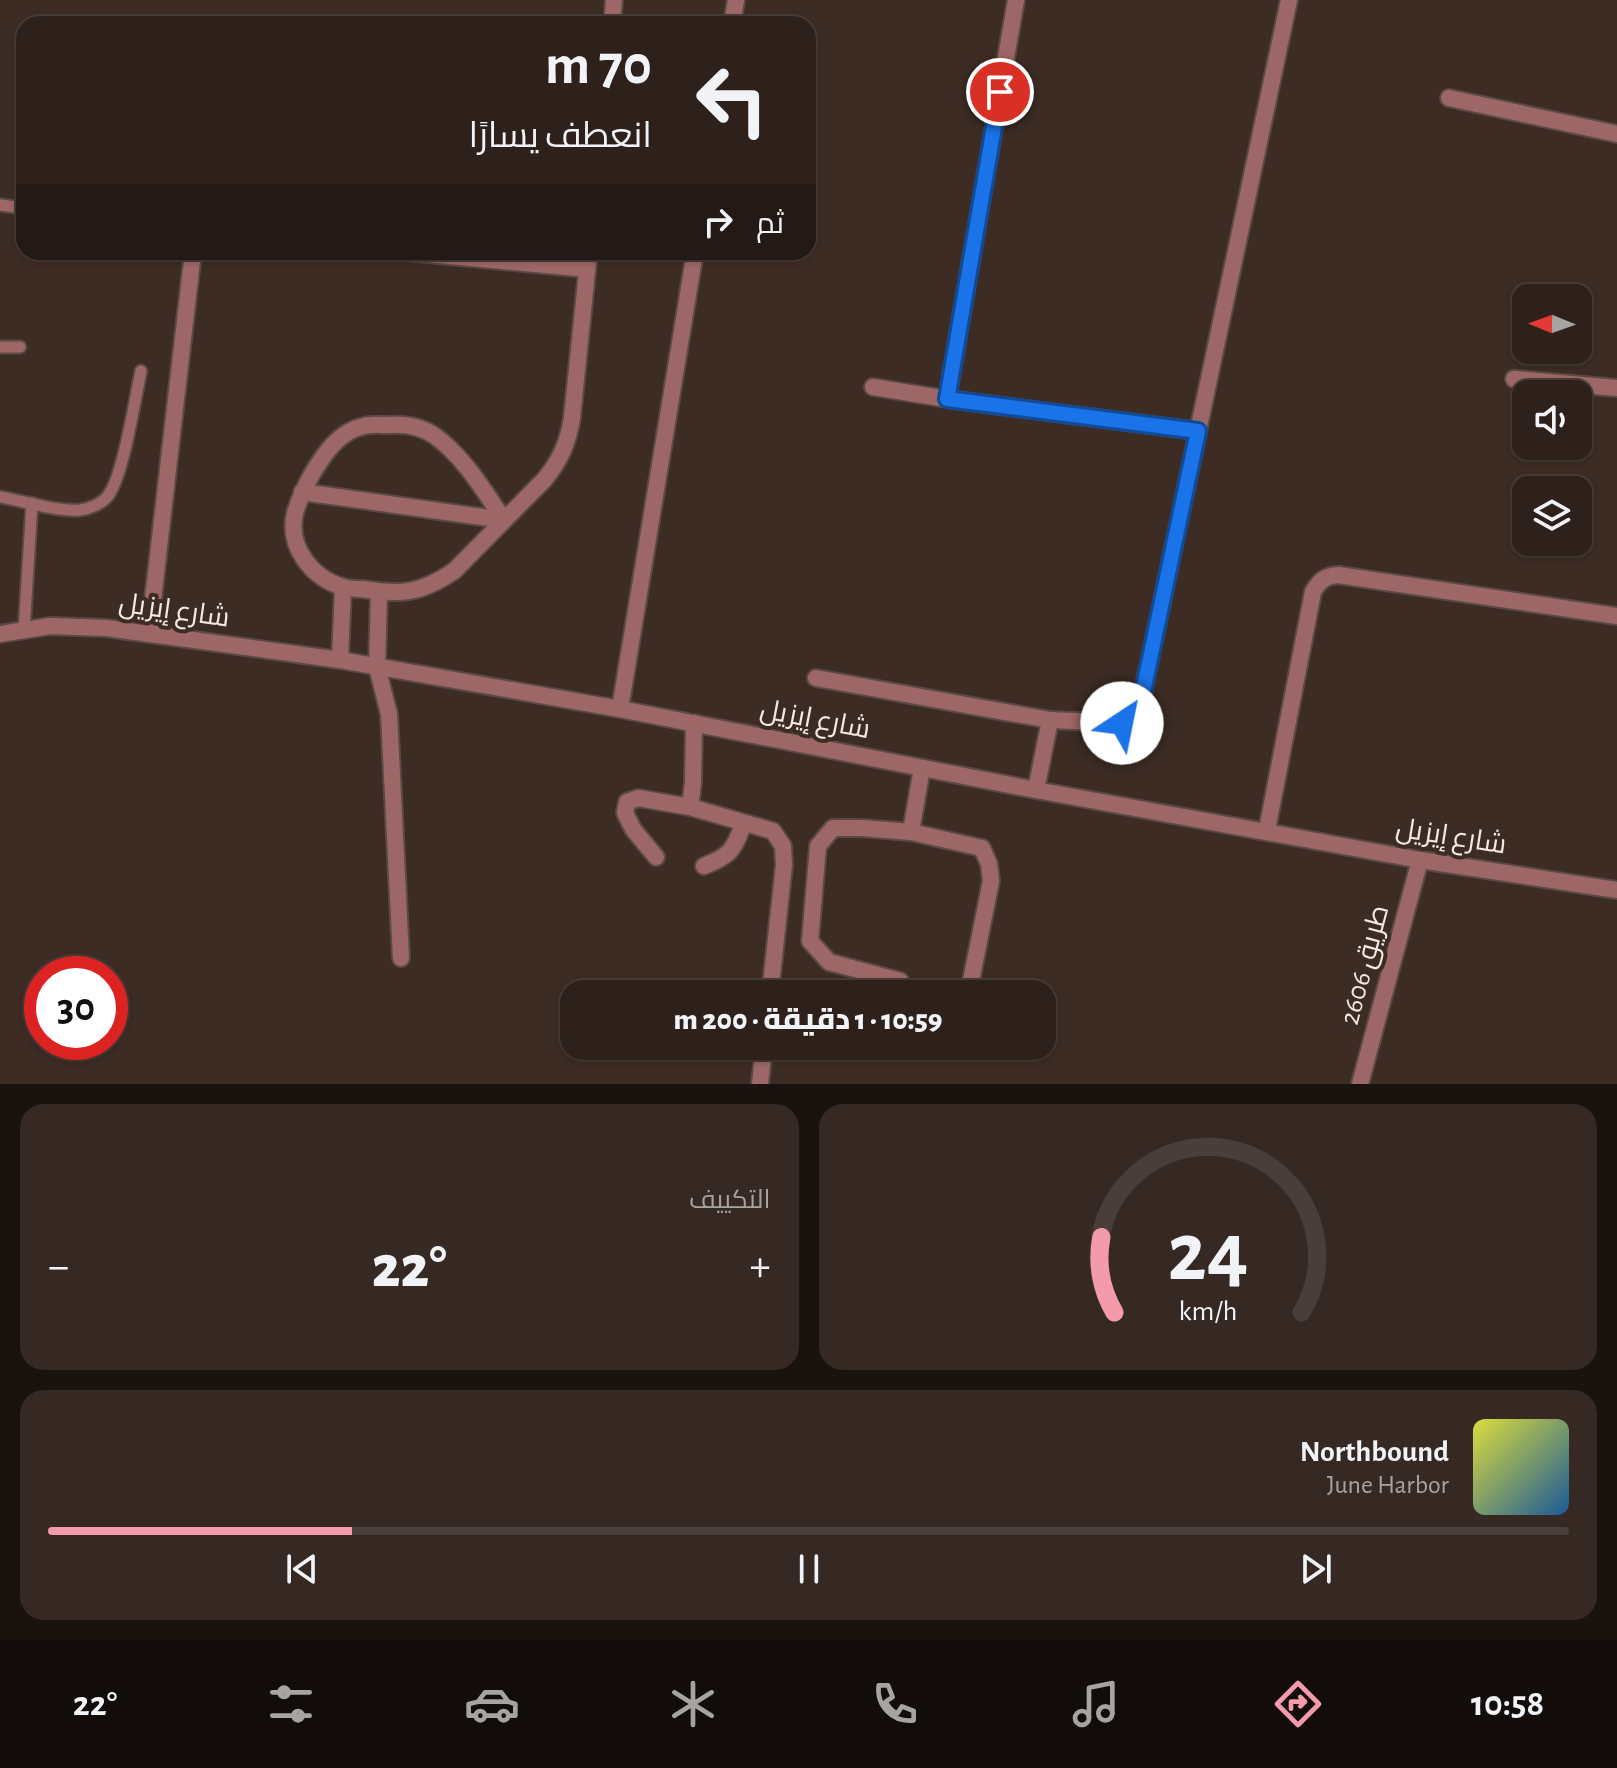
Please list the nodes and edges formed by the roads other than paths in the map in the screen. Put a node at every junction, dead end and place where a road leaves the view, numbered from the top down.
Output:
1 (1016, 0) edge
2 (1289, 0) edge
3 (1449, 98) dead end
4 (1617, 134) edge
5 (192, 260) edge
6 (588, 260) edge
7 (694, 260) edge
8 (0, 347) edge
9 (20, 347) dead end
10 (141, 371) dead end
11 (1514, 379) dead end
12 (873, 387) dead end
13 (1617, 388) edge
14 (947, 399) junction
15 (1198, 431) junction
16 (302, 492) junction
17 (0, 497) edge
18 (32, 503) junction
19 (504, 520) junction
20 (343, 587) junction
21 (379, 592) junction
22 (1617, 616) edge
23 (24, 631) junction
24 (0, 634) edge
25 (149, 634) junction
26 (340, 660) junction
27 (377, 667) junction
28 (816, 678) dead end
29 (620, 709) junction
30 (1050, 720) junction
31 (694, 723) junction
32 (922, 768) junction
33 (1036, 790) junction
34 (690, 807) junction
35 (744, 823) junction
36 (1267, 830) junction
37 (911, 832) junction
38 (656, 857) dead end
39 (1420, 860) junction
40 (704, 866) dead end
41 (1617, 890) edge
42 (401, 958) dead end
43 (772, 980) edge
44 (896, 980) edge
45 (971, 980) edge
46 (763, 1060) edge
47 (760, 1084) edge
48 (1360, 1084) edge

1 - 14 street
2 - 15 street
3 - 4 street
5 - 25 street
6 - 19 street
7 - 29 street
8 - 9 lane
10 - 18 lane
11 - 13 street
12 - 14 street
14 - 15 street
15 - 30 street
16 - 19 street
16 - 19 street
16 - 20 street
17 - 18 lane
18 - 23 lane
19 - 21 street
20 - 21 street
20 - 26 street
21 - 27 street
22 - 36 street
23 - 24 street, شارع إيزيل
23 - 25 street, شارع إيزيل
25 - 26 street, شارع إيزيل
26 - 27 street, شارع إيزيل
27 - 29 street, شارع إيزيل
27 - 42 street
28 - 30 street
29 - 31 street, شارع إيزيل
30 - 33 street
31 - 32 street, شارع إيزيل
31 - 34 street
32 - 33 street, شارع إيزيل
32 - 37 street
33 - 36 street, شارع إيزيل
34 - 35 street
34 - 38 street
35 - 40 street
35 - 43 street
36 - 39 street, شارع إيزيل
37 - 44 street
37 - 45 street
39 - 41 street, شارع إيزيل
39 - 48 street, طريق 2606
46 - 47 street

